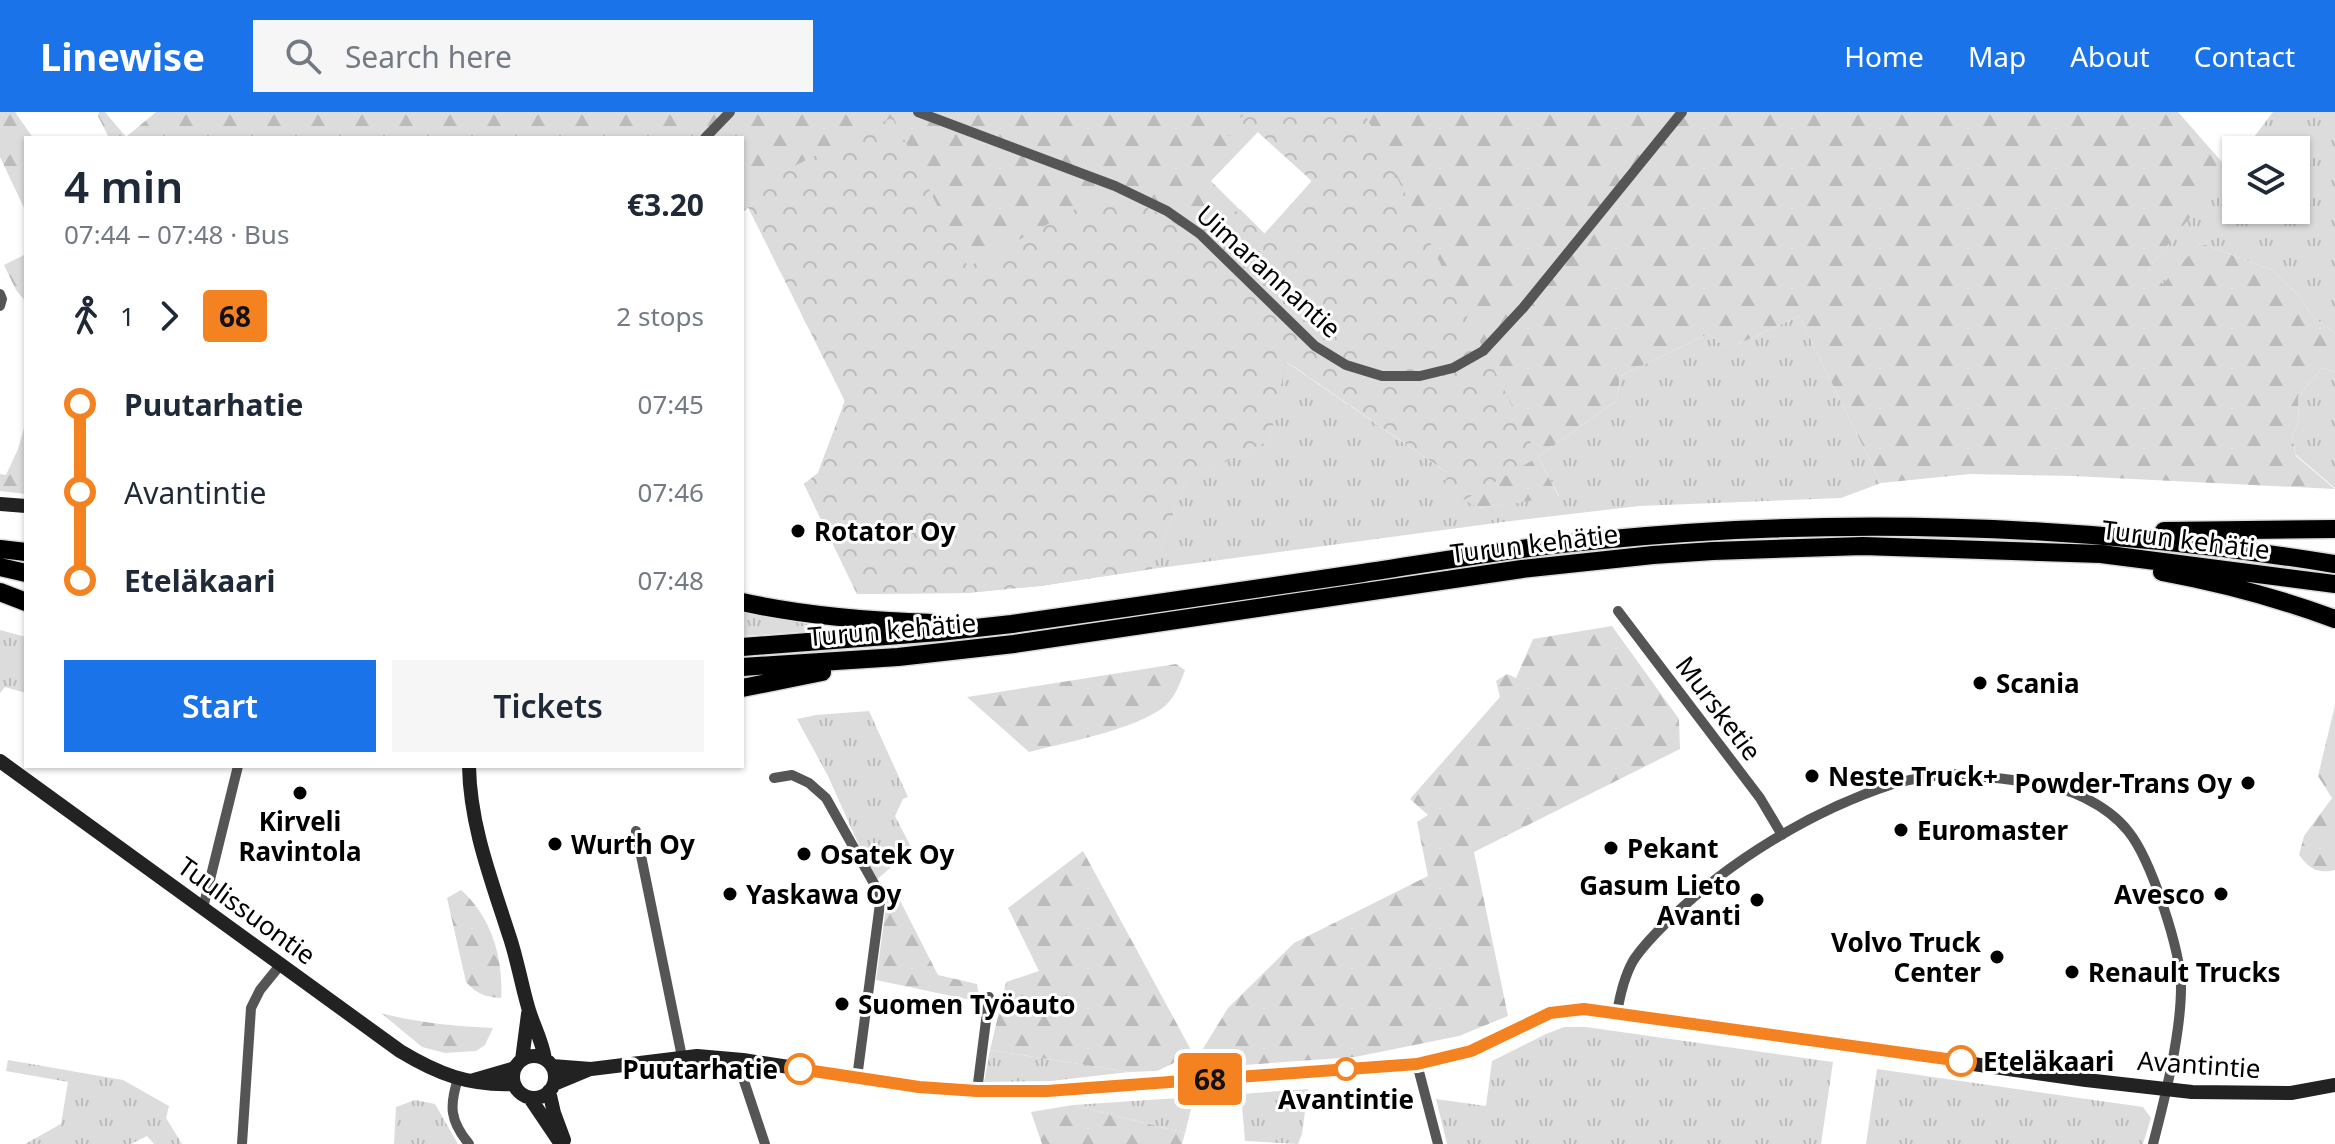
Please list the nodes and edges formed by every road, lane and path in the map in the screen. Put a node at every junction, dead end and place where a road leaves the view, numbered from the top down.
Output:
1 (730, 112) edge
2 (918, 112) edge
3 (1682, 112) edge
4 (707, 136) edge
5 (0, 294) edge
6 (0, 306) edge
7 (0, 504) edge
8 (24, 506) edge
9 (1997, 529) junction
10 (2335, 529) edge
11 (1949, 548) junction
12 (0, 549) edge
13 (24, 552) edge
14 (2335, 564) edge
15 (0, 567) edge
16 (24, 573) edge
17 (2335, 584) edge
18 (0, 590) edge
19 (24, 594) edge
20 (24, 601) edge
21 (744, 602) edge
22 (1618, 611) dead end
23 (2335, 619) edge
24 (1012, 624) junction
25 (744, 647) edge
26 (898, 657) junction
27 (744, 667) edge
28 (744, 688) edge
29 (0, 761) edge
30 (238, 768) edge
31 (469, 768) edge
32 (774, 778) dead end
33 (636, 831) dead end
34 (1782, 835) junction
35 (203, 908) junction
36 (281, 964) junction
37 (989, 997) dead end
38 (528, 1009) junction
39 (1617, 1013) junction
40 (682, 1057) junction
41 (743, 1060) junction
42 (548, 1063) junction
43 (1417, 1064) junction
44 (591, 1069) junction
45 (517, 1071) junction
46 (857, 1078) junction
47 (458, 1079) junction
48 (2335, 1085) edge
49 (552, 1087) junction
50 (2166, 1088) junction
51 (977, 1091) junction
52 (530, 1098) junction
53 (242, 1144) edge
54 (469, 1144) edge
55 (563, 1144) edge
56 (765, 1144) edge
57 (1438, 1144) edge
58 (2153, 1144) edge

1 - 4 street
2 - 3 street, Uimarannantie
5 - 6 street
7 - 8 street
9 - 10 highway
9 - 14 highway, Turun kehätie
9 - 24 highway, Turun kehätie
11 - 17 highway, Turun kehätie
11 - 23 highway
11 - 26 highway, Turun kehätie
12 - 13 highway
15 - 16 highway
18 - 19 highway
18 - 20 highway
21 - 24 highway
22 - 34 street, Mursketie
24 - 25 highway, Turun kehätie
26 - 27 highway, Turun kehätie
26 - 28 highway
29 - 35 street, Tuulissuontie
30 - 35 street
31 - 38 street
32 - 46 street
33 - 40 street
34 - 39 street
34 - 50 street
35 - 36 street, Tuulissuontie
36 - 47 street, Tuulissuontie
36 - 53 street
37 - 51 street
38 - 42 street
38 - 45 street
39 - 43 street, Avantintie
39 - 50 street, Avantintie
40 - 41 street, Avantintie
40 - 44 street, Avantintie
41 - 46 street, Avantintie
41 - 56 street
42 - 44 street, Avantintie
42 - 45 street
42 - 49 street
43 - 51 street, Avantintie
43 - 57 street
44 - 49 street, Avantintie
45 - 47 street, Tuulissuontie
45 - 52 street
46 - 51 street, Avantintie
47 - 54 street
48 - 50 street, Avantintie
49 - 52 street
49 - 55 street
50 - 58 street
52 - 55 street

